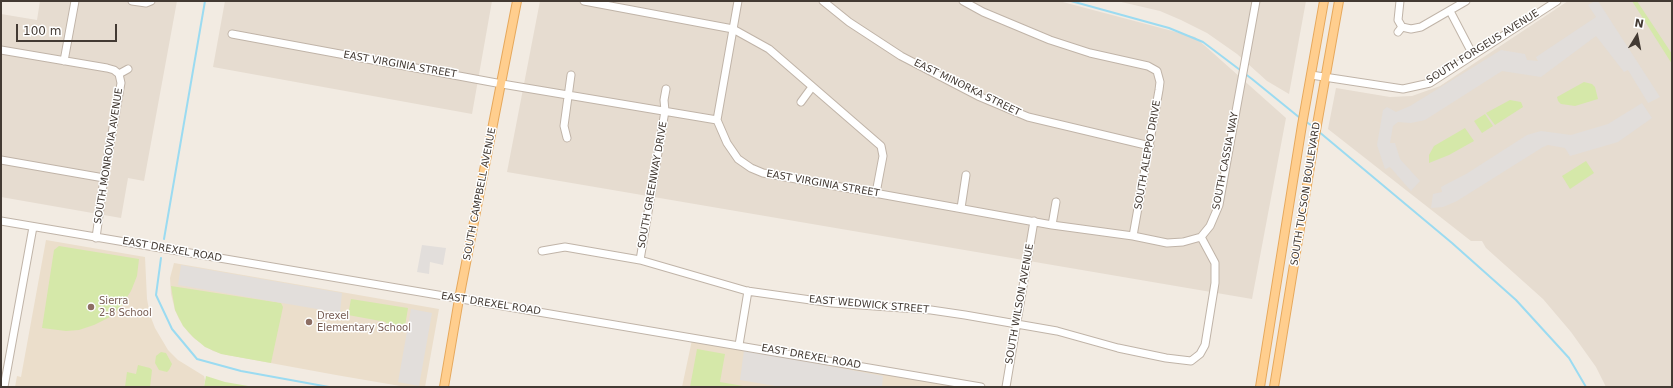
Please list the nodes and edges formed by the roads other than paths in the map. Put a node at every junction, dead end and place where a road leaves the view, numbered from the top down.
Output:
1 (74, 1) edge
2 (132, 1) edge
3 (151, 1) edge
4 (515, 1) edge
5 (584, 1) edge
6 (738, 1) edge
7 (823, 1) edge
8 (963, 1) edge
9 (1256, 1) edge
10 (1324, 1) edge
11 (1339, 1) edge
12 (1400, 1) edge
13 (1466, 1) edge
14 (1557, 1) edge
15 (1450, 11) junction
16 (733, 29) junction
17 (232, 34) dead end
18 (1, 50) edge
19 (1473, 55) junction
20 (64, 61) junction
21 (128, 69) dead end
22 (119, 74) junction
23 (571, 75) dead end
24 (1311, 75) junction
25 (1325, 77) junction
26 (502, 84) junction
27 (812, 87) junction
28 (666, 89) dead end
29 (568, 95) junction
30 (801, 102) dead end
31 (665, 111) junction
32 (717, 120) junction
33 (567, 138) dead end
34 (1150, 146) junction
35 (1, 160) edge
36 (966, 175) dead end
37 (104, 178) junction
38 (876, 193) junction
39 (1056, 202) dead end
40 (961, 208) junction
41 (1, 221) edge
42 (1034, 221) junction
43 (1052, 225) junction
44 (33, 227) junction
45 (1133, 236) junction
46 (1201, 237) junction
47 (96, 238) junction
48 (542, 251) dead end
49 (640, 260) junction
50 (748, 291) junction
51 (459, 299) junction
52 (1016, 324) junction
53 (739, 345) junction
54 (4, 387) edge
55 (444, 387) edge
56 (981, 387) edge
57 (1006, 387) edge
58 (1260, 387) edge
59 (1274, 387) edge

1 - 20 street
2 - 3 street
4 - 26 main road, SOUTH CAMPBELL AVENUE
5 - 16 street
6 - 16 street
7 - 34 street, EAST MINORKA STREET
8 - 34 street, SOUTH ALEPPO DRIVE
9 - 46 street, SOUTH CASSIA WAY
10 - 24 main road, SOUTH TUCSON BOULEVARD
11 - 25 main road, SOUTH TUCSON BOULEVARD
12 - 15 street
13 - 15 street
14 - 19 street, SOUTH FORGEUS AVENUE
15 - 19 street
16 - 27 street
16 - 32 street
17 - 26 street, EAST VIRGINIA STREET
18 - 20 street
19 - 25 street, SOUTH FORGEUS AVENUE
20 - 22 street
21 - 22 street
22 - 37 street, SOUTH MONROVIA AVENUE
23 - 29 street
24 - 25 street, SOUTH FORGEUS AVENUE
24 - 58 main road, SOUTH TUCSON BOULEVARD
25 - 59 main road, SOUTH TUCSON BOULEVARD
26 - 29 street, EAST VIRGINIA STREET
26 - 51 main road, SOUTH CAMPBELL AVENUE
27 - 30 street
27 - 38 street
28 - 31 street
29 - 31 street, EAST VIRGINIA STREET
29 - 33 street
31 - 32 street, EAST VIRGINIA STREET
31 - 49 street, SOUTH GREENWAY DRIVE
32 - 38 street, EAST VIRGINIA STREET
34 - 45 street, SOUTH ALEPPO DRIVE
35 - 37 street
36 - 40 street
37 - 47 street, SOUTH MONROVIA AVENUE
38 - 40 street, EAST VIRGINIA STREET
39 - 43 street
40 - 42 street, EAST VIRGINIA STREET
41 - 44 street, EAST DREXEL ROAD
42 - 43 street, EAST VIRGINIA STREET
42 - 52 street, SOUTH WILSON AVENUE
43 - 45 street, EAST VIRGINIA STREET
44 - 47 street, EAST DREXEL ROAD
44 - 54 street
45 - 46 street, EAST VIRGINIA STREET
46 - 52 street, EAST WEDWICK STREET
47 - 51 street, EAST DREXEL ROAD
48 - 49 street, EAST WEDWICK STREET
49 - 50 street, EAST WEDWICK STREET
50 - 52 street, EAST WEDWICK STREET
50 - 53 street
51 - 53 street, EAST DREXEL ROAD
51 - 55 main road, SOUTH CAMPBELL AVENUE
52 - 57 street, SOUTH WILSON AVENUE
53 - 56 street, EAST DREXEL ROAD

